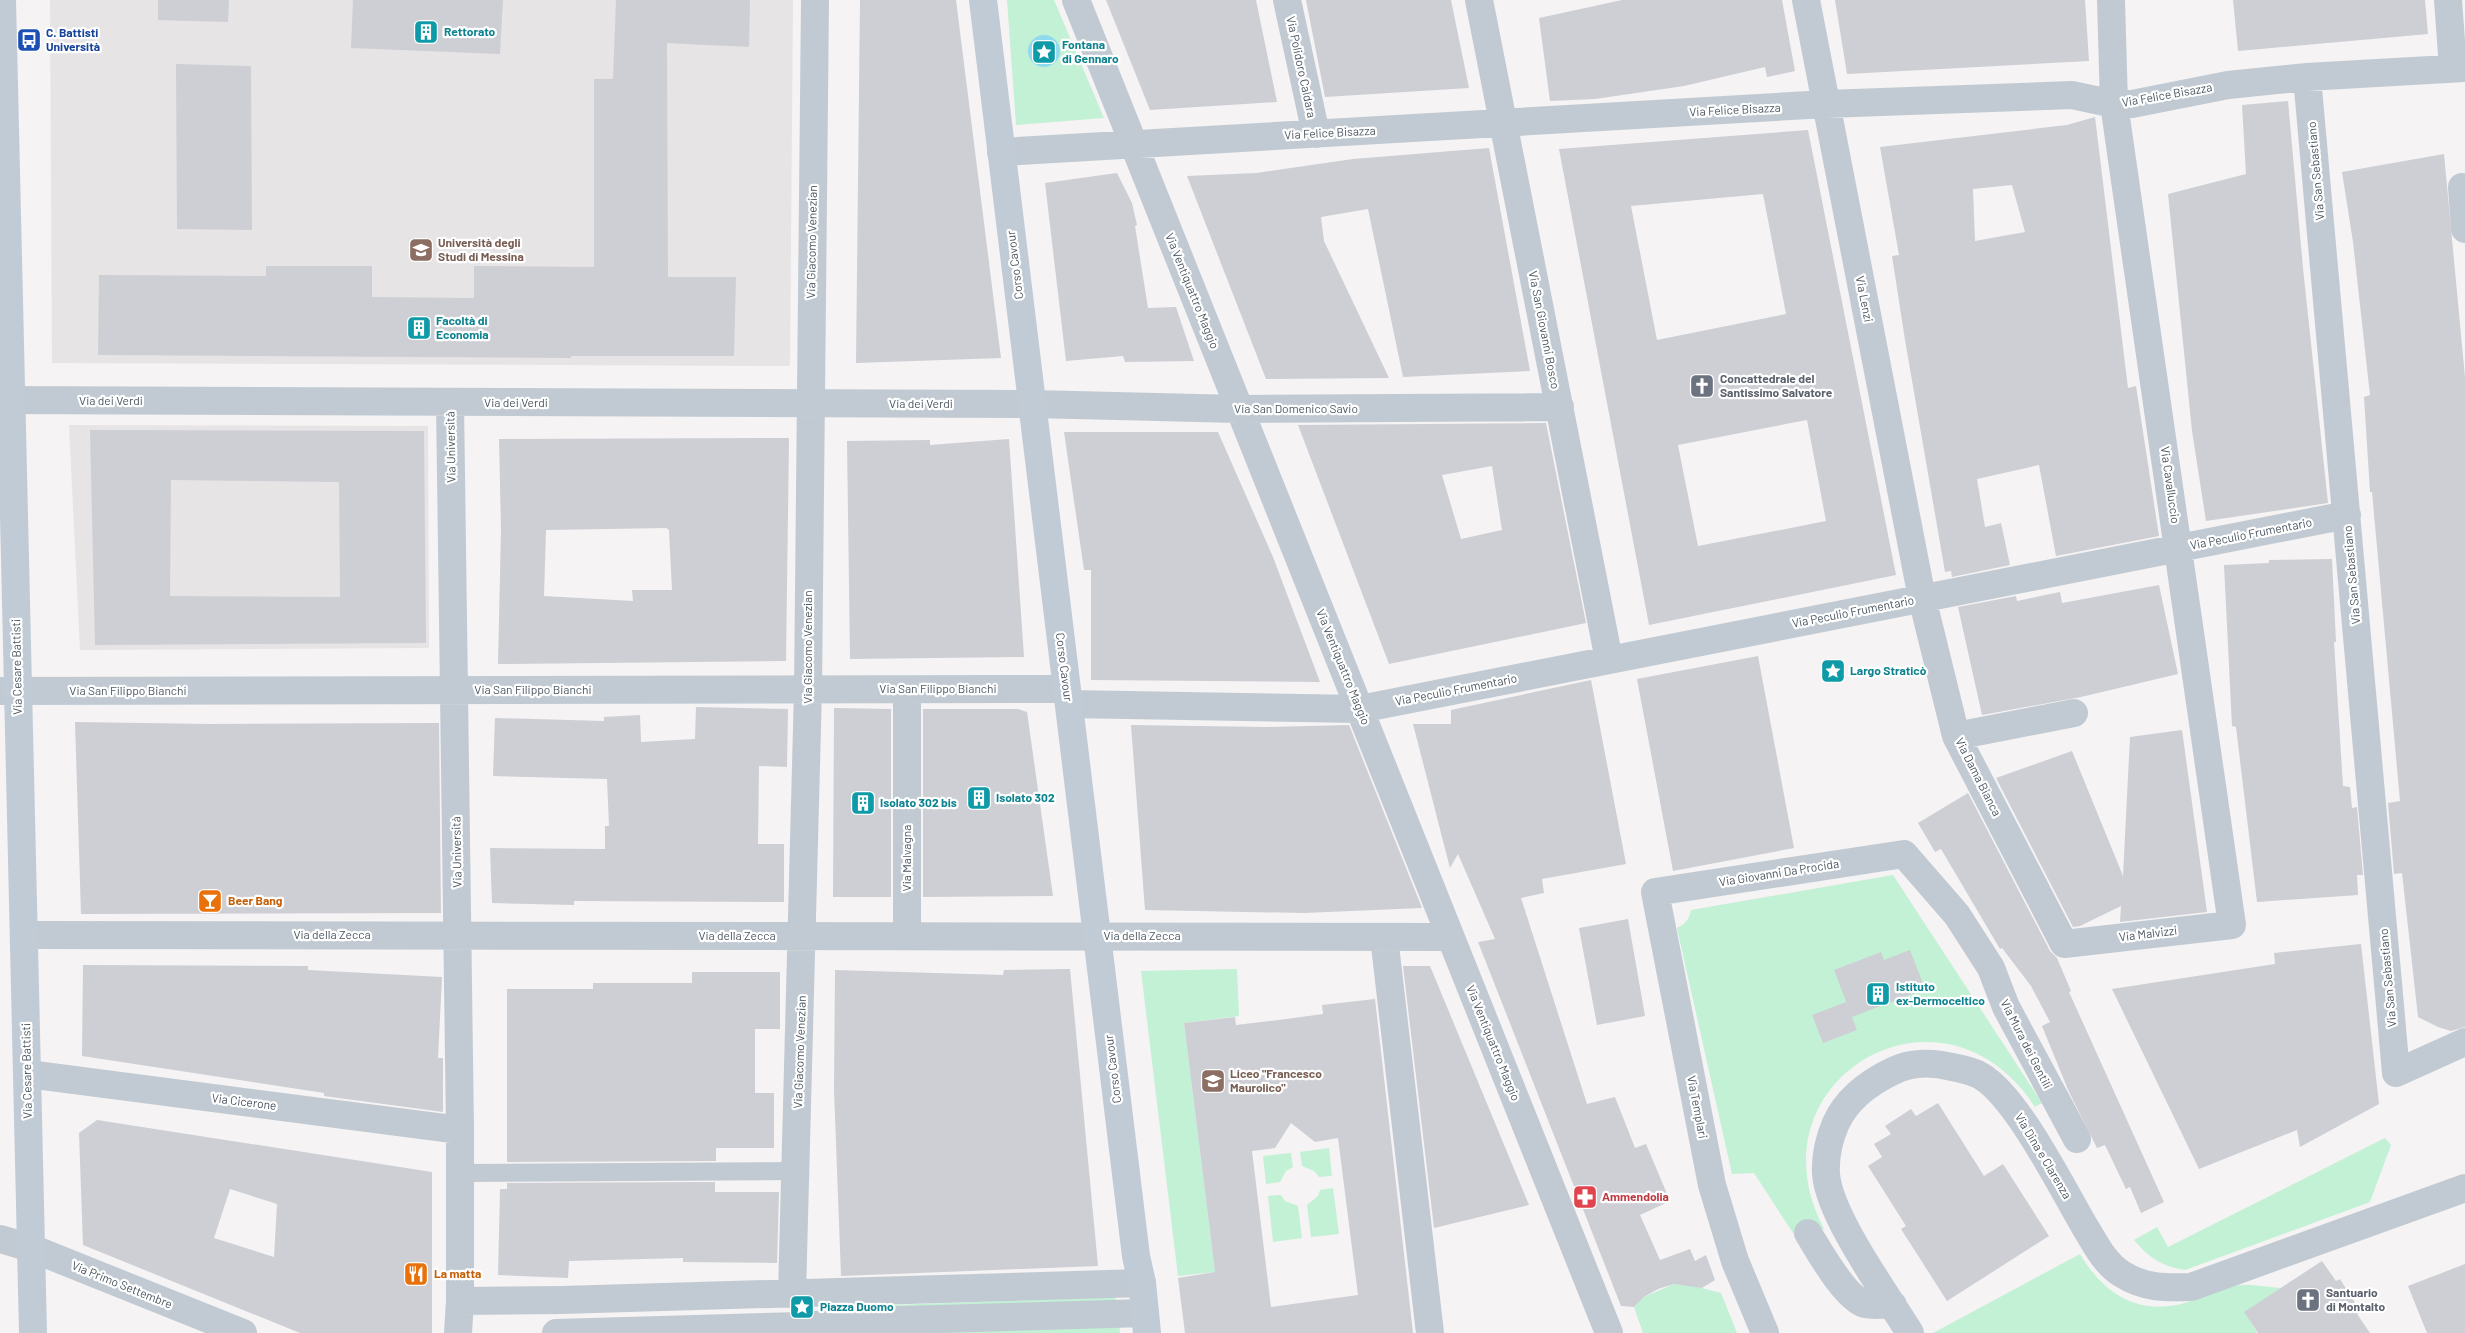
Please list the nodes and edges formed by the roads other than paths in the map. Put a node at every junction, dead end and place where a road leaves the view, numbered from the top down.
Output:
1 (2, 0) edge
2 (815, 0) edge
3 (983, 0) edge
4 (1076, 0) edge
5 (1287, 0) edge
6 (1480, 0) edge
7 (1806, 0) edge
8 (2111, 0) edge
9 (2448, 0) edge
10 (2459, 68) edge
11 (2307, 77) junction
12 (1826, 104) junction
13 (2114, 104) junction
14 (1504, 123) junction
15 (1316, 134) junction
16 (2, 135) edge
17 (1133, 144) junction
18 (1001, 152) junction
19 (2462, 187) dead end
20 (2465, 229) edge
21 (5, 400) edge
22 (450, 402) junction
23 (810, 404) junction
24 (1032, 404) junction
25 (1560, 407) junction
26 (1240, 409) junction
27 (2347, 515) junction
28 (2179, 548) junction
29 (1922, 598) junction
30 (1609, 660) junction
31 (454, 690) junction
32 (808, 690) junction
33 (907, 690) junction
34 (9, 691) edge
35 (1068, 696) junction
36 (1307, 708) joint
37 (1360, 709) junction
38 (2074, 713) dead end
39 (1956, 736) junction
40 (1904, 854) joint
41 (1654, 892) joint
42 (2232, 925) joint
43 (24, 935) junction
44 (458, 935) junction
45 (803, 936) junction
46 (906, 936) junction
47 (1097, 936) junction
48 (1384, 937) junction
49 (1450, 937) junction
50 (2064, 944) joint
51 (2465, 1042) edge
52 (28, 1074) junction
53 (460, 1130) junction
54 (2076, 1138) dead end
55 (796, 1171) junction
56 (460, 1172) junction
57 (2465, 1188) edge
58 (1808, 1233) dead end
59 (0, 1239) edge
60 (30, 1248) junction
61 (1142, 1283) junction
62 (792, 1294) junction
63 (460, 1301) junction
64 (1893, 1305) junction
65 (1146, 1323) edge
66 (1762, 1325) edge
67 (826, 1329) edge
68 (33, 1333) edge
69 (243, 1333) edge
70 (458, 1333) edge
71 (556, 1333) edge
72 (1430, 1333) edge
73 (1609, 1333) edge
74 (1910, 1333) edge

1 - 16 main road, Via Cesare Battisti
2 - 23 street, Via Giacomo Venezian
3 - 18 main road, Corso Cavour
4 - 17 street, Via Ventiquattro Maggio
5 - 15 street, Via Polidoro Caldara
6 - 14 street, Via San Giovanni Bosco
7 - 12 street, Via Lenzi
8 - 13 street, Via Cavalluccio
9 - 10 street
10 - 11 street, Via Felice Bisazza
11 - 13 street, Via Felice Bisazza
11 - 27 street, Via San Sebastiano
12 - 13 street, Via Felice Bisazza
12 - 14 street, Via Felice Bisazza
12 - 29 street, Via Lenzi
13 - 28 street, Via Cavalluccio
14 - 15 street, Via Felice Bisazza
14 - 25 street, Via San Giovanni Bosco
15 - 17 street, Via Felice Bisazza
16 - 21 main road, Via Cesare Battisti
17 - 18 street, Via Felice Bisazza
17 - 26 street, Via Ventiquattro Maggio
18 - 24 main road, Corso Cavour
19 - 20 street
21 - 22 street, Via dei Verdi
21 - 34 main road, Via Cesare Battisti
22 - 23 street, Via dei Verdi
22 - 31 street, Via Università
23 - 24 street, Via dei Verdi
23 - 32 street, Via Giacomo Venezian
24 - 26 street, Via San Domenico Savio
24 - 35 main road, Corso Cavour
25 - 26 street, Via San Domenico Savio
25 - 30 street, Via San Giovanni Bosco
26 - 37 street, Via Ventiquattro Maggio
27 - 28 street, Via Peculio Frumentario
27 - 51 street, Via San Sebastiano
28 - 29 street, Via Peculio Frumentario
28 - 42 street, Via Cavalluccio
29 - 30 street, Via Peculio Frumentario
29 - 39 street, Via Dama Bianca
30 - 37 street, Via Peculio Frumentario
31 - 32 street, Via San Filippo Bianchi
31 - 34 street, Via San Filippo Bianchi
31 - 44 street, Via Università
32 - 33 street, Via San Filippo Bianchi
32 - 45 street, Via Giacomo Venezian
33 - 35 street, Via San Filippo Bianchi
33 - 46 street, Via Malvagna
34 - 43 main road, Via Cesare Battisti
35 - 36 street, Via San Filippo Bianchi
35 - 47 main road, Corso Cavour
36 - 37 street, Via Peculio Frumentario
37 - 49 street, Via Ventiquattro Maggio
38 - 39 street
39 - 50 street, Via Dama Bianca
40 - 41 street, Via Giovanni Da Procida
40 - 54 street, Via Mura dei Gentili
41 - 66 street, Via Templari
42 - 50 street, Via Malvizzi
43 - 44 street, Via della Zecca
43 - 52 main road, Via Cesare Battisti
44 - 45 street, Via della Zecca
44 - 53 street, Via Università
45 - 46 street, Via della Zecca
45 - 55 street, Via Giacomo Venezian
46 - 47 street, Via della Zecca
47 - 48 street, Via della Zecca
47 - 61 main road, Corso Cavour
48 - 49 street, Via della Zecca
48 - 72 street
49 - 73 street, Via Ventiquattro Maggio
52 - 53 street, Via Cicerone
52 - 60 main road, Via Cesare Battisti
53 - 56 street, Via Università
55 - 56 lane
55 - 62 street, Via Giacomo Venezian
56 - 63 street, Via Università
57 - 64 street, Via Dina e Clarenza
58 - 64 street
59 - 60 street, Via Primo Settembre
60 - 68 main road, Via Cesare Battisti
60 - 69 street, Via Primo Settembre
61 - 62 street
61 - 65 main road, Corso Cavour
62 - 63 street
63 - 70 street
64 - 74 street, Via Dina e Clarenza
65 - 67 street
67 - 71 street

